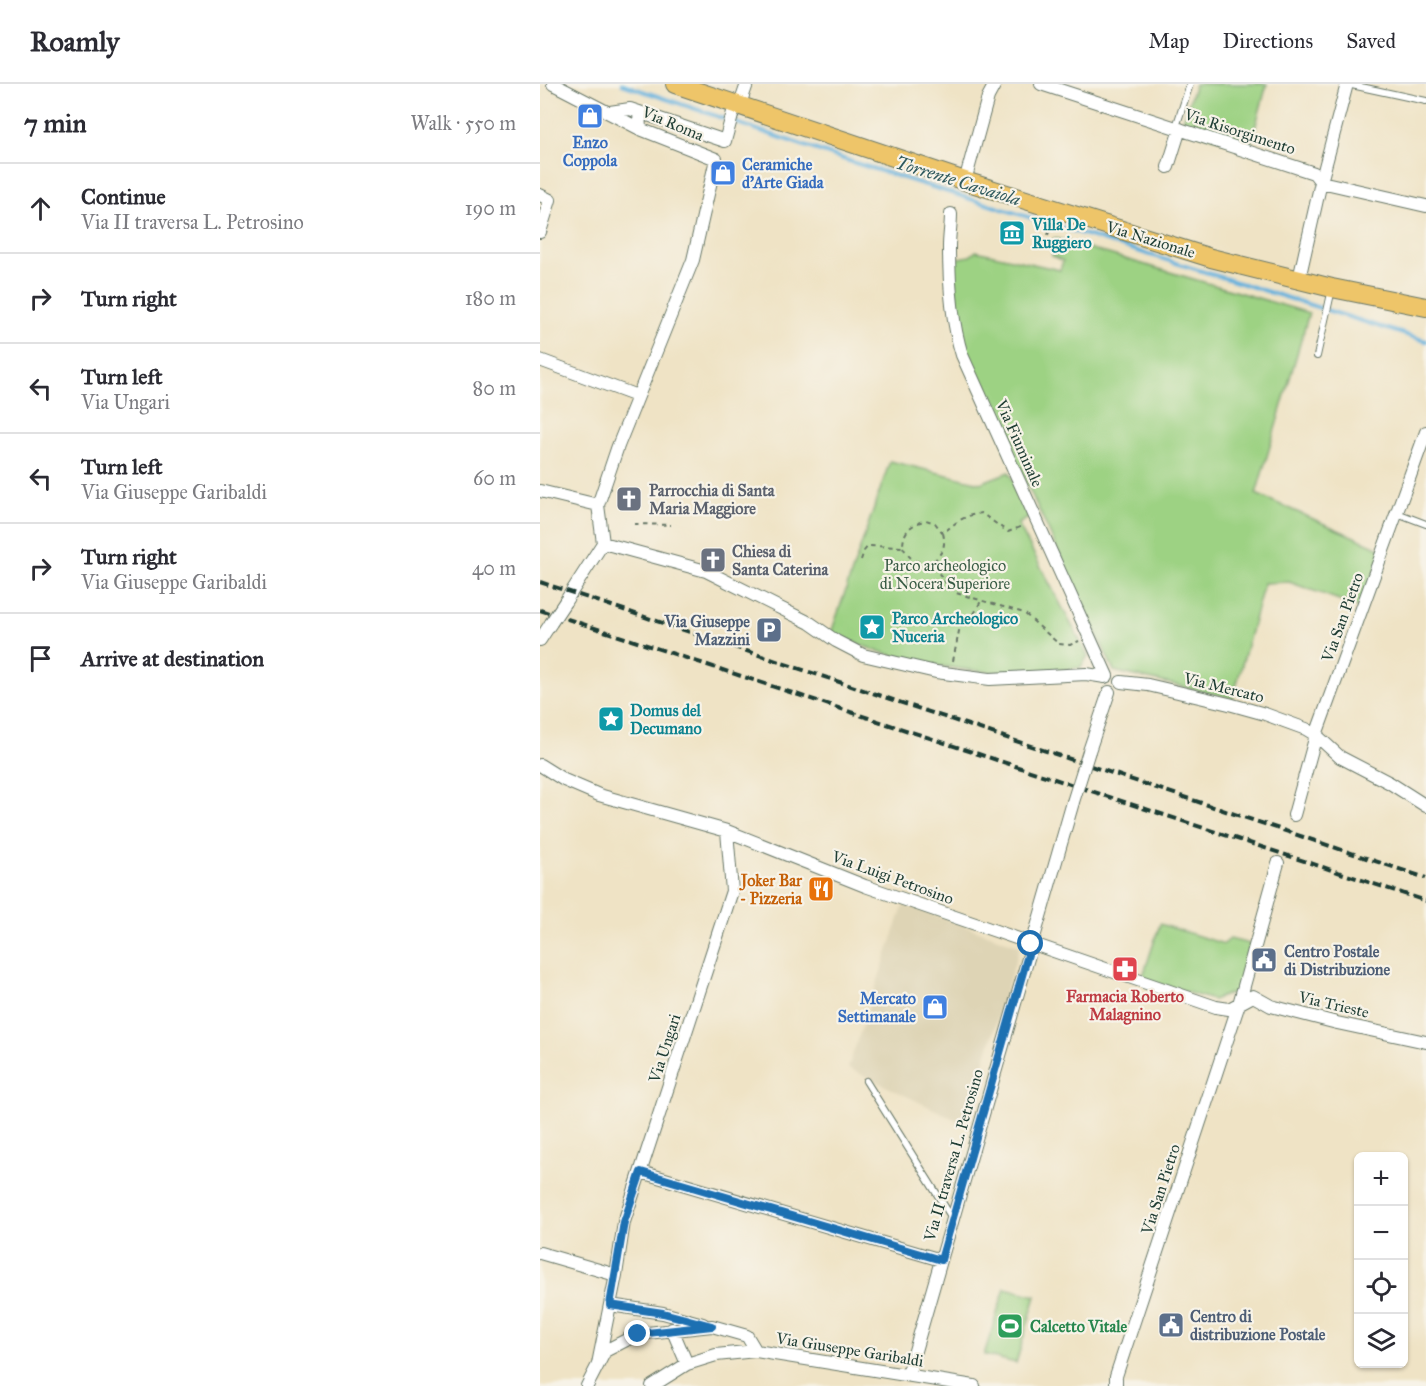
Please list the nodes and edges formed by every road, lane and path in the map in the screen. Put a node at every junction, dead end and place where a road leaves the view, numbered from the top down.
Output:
1 (553, 84) edge
2 (675, 84) edge
3 (747, 84) edge
4 (995, 84) edge
5 (1041, 84) edge
6 (1190, 84) edge
7 (1347, 84) edge
8 (1426, 101) edge
9 (736, 108) junction
10 (610, 112) junction
11 (639, 112) junction
12 (1178, 128) junction
13 (640, 129) junction
14 (1168, 167) dead end
15 (965, 181) junction
16 (1321, 182) junction
17 (540, 195) edge
18 (1426, 206) edge
19 (951, 214) dead end
20 (1053, 218) dead end
21 (540, 232) edge
22 (1048, 234) dead end
23 (1299, 279) junction
24 (1331, 293) junction
25 (1426, 307) edge
26 (1317, 356) dead end
27 (540, 360) edge
28 (637, 396) junction
29 (1426, 432) edge
30 (540, 491) edge
31 (598, 505) junction
32 (1397, 513) junction
33 (634, 524) dead end
34 (1426, 524) edge
35 (671, 525) dead end
36 (1020, 527) dead end
37 (943, 533) junction
38 (603, 543) junction
39 (903, 547) junction
40 (861, 560) dead end
41 (933, 562) junction
42 (982, 600) junction
43 (540, 640) edge
44 (1080, 641) dead end
45 (953, 661) dead end
46 (1106, 676) junction
47 (1121, 682) junction
48 (1109, 692) junction
49 (1316, 735) junction
50 (540, 765) edge
51 (1426, 806) edge
52 (1294, 814) dead end
53 (727, 831) junction
54 (1278, 863) dead end
55 (1031, 944) junction
56 (1239, 1004) junction
57 (1426, 1042) edge
58 (866, 1081) dead end
59 (641, 1172) junction
60 (952, 1219) junction
61 (540, 1252) edge
62 (941, 1260) junction
63 (616, 1275) junction
64 (610, 1305) junction
65 (712, 1326) junction
66 (672, 1329) junction
67 (756, 1350) junction
68 (598, 1364) junction
69 (682, 1366) junction
70 (908, 1375) junction
71 (587, 1386) edge
72 (652, 1386) edge
73 (974, 1386) edge
74 (1116, 1386) edge

1 - 10 street, Via Roma
2 - 9 main road, Via Nazionale
3 - 9 street
4 - 15 street
5 - 12 street, Via Risorgimento
6 - 12 lane
7 - 8 lane
7 - 16 street
9 - 11 street
9 - 15 main road, Via Nazionale
10 - 11 street
10 - 13 street, Via Roma
11 - 13 street
12 - 14 street
12 - 16 street, Via Risorgimento
13 - 28 street, Via Roma
15 - 23 main road, Via Nazionale
16 - 18 street, Via Risorgimento
16 - 23 street
17 - 21 street
19 - 46 street, Via Fiuminale
20 - 22 path
23 - 24 main road, Via Nazionale
24 - 25 main road, Via Nazionale
24 - 26 lane
27 - 28 street
28 - 31 street
29 - 32 street, Via San Pietro
30 - 31 street
31 - 38 street
32 - 34 lane
32 - 49 street, Via San Pietro
33 - 35 path
36 - 37 path
37 - 39 path
37 - 41 path
38 - 43 street, bridge
38 - 46 street
39 - 40 path
39 - 41 path
41 - 42 path
42 - 44 path
42 - 45 path
46 - 47 street
46 - 48 street
47 - 48 street
47 - 49 street, Via Mercato
48 - 55 street, Via II traversa L. Petrosino, bridge
49 - 51 street, Via Mercato
49 - 52 street, Via San Pietro
50 - 53 street, Via Luigi Petrosino
53 - 55 street, Via Luigi Petrosino
53 - 59 street, Via Ungari
54 - 56 street, Via San Pietro
55 - 56 street, Via Luigi Petrosino
55 - 60 street, Via II traversa L. Petrosino
56 - 57 street, Via Trieste
56 - 74 street, Via San Pietro
58 - 60 lane
59 - 62 street
59 - 63 street, Via Ungari
60 - 62 street, Via II traversa L. Petrosino
61 - 63 street
62 - 70 street, Via II traversa L. Petrosino
63 - 64 street, Via Ungari
64 - 65 street, Via Giuseppe Garibaldi
64 - 68 street, Via Ungari
65 - 66 street, Via Giuseppe Garibaldi
65 - 67 street, Via Giuseppe Garibaldi
66 - 68 street, Via Giuseppe Garibaldi
66 - 69 street
67 - 69 street, Via Giuseppe Garibaldi
67 - 70 street, Via Giuseppe Garibaldi
68 - 71 street, Via Giuseppe Garibaldi
69 - 72 street, Via Giuseppe Garibaldi
70 - 73 street, Via Giuseppe Garibaldi

